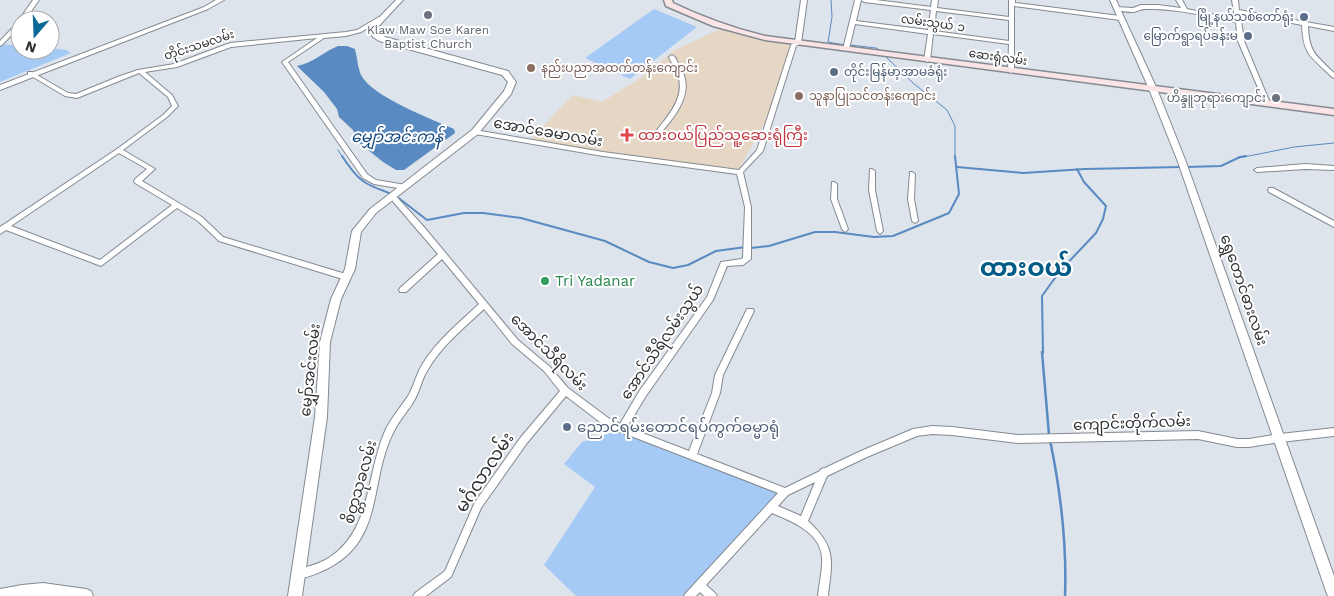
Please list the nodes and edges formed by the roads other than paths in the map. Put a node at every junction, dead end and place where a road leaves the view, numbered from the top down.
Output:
1 (217, 0) edge
2 (221, 0) edge
3 (400, 0) edge
4 (668, 0) edge
5 (804, 0) edge
6 (858, 0) edge
7 (864, 0) edge
8 (935, 0) edge
9 (1179, 0) edge
10 (1235, 0) edge
11 (1012, 2) edge
12 (934, 8) junction
13 (1117, 9) edge
14 (1185, 10) junction
15 (1236, 11) junction
16 (381, 18) junction
17 (1011, 18) junction
18 (1238, 21) junction
19 (853, 22) junction
20 (1306, 23) junction
21 (1334, 29) edge
22 (931, 32) junction
23 (10, 33) edge
24 (321, 38) junction
25 (798, 43) junction
26 (1011, 43) junction
27 (0, 44) edge
28 (846, 49) junction
29 (672, 57) dead end
30 (927, 60) junction
31 (140, 71) junction
32 (1012, 71) junction
33 (31, 74) junction
34 (1334, 76) edge
35 (0, 86) edge
36 (1153, 89) junction
37 (1267, 103) junction
38 (1334, 112) edge
39 (475, 132) junction
40 (657, 134) dead end
41 (119, 150) junction
42 (1334, 168) edge
43 (1257, 170) dead end
44 (872, 171) dead end
45 (740, 172) junction
46 (912, 174) dead end
47 (834, 184) dead end
48 (404, 187) junction
49 (1271, 190) dead end
50 (392, 196) junction
51 (174, 206) junction
52 (915, 221) dead end
53 (1334, 224) edge
54 (2, 229) edge
55 (845, 229) dead end
56 (880, 231) dead end
57 (443, 254) junction
58 (346, 277) junction
59 (403, 290) dead end
60 (483, 305) junction
61 (750, 311) dead end
62 (565, 391) junction
63 (622, 428) junction
64 (1334, 432) edge
65 (1280, 438) junction
66 (692, 455) junction
67 (824, 472) junction
68 (785, 492) junction
69 (770, 508) junction
70 (803, 522) junction
71 (298, 574) junction
72 (699, 585) junction
73 (1334, 594) edge
74 (0, 596) edge
75 (86, 596) edge
76 (295, 596) edge
77 (418, 596) edge
78 (689, 596) edge
79 (712, 596) edge
80 (823, 596) edge

1 - 33 street
2 - 33 street
3 - 16 street
4 - 25 main road, ဆေးရုံလမ်း
5 - 25 street
6 - 19 street
7 - 12 street
8 - 12 street
9 - 14 street
10 - 15 street
11 - 13 street
11 - 17 street
12 - 17 street
12 - 22 street
13 - 14 street
13 - 36 street, ရွှေတောင်ဓားလမ်း
14 - 18 street
15 - 18 street
15 - 20 street
16 - 24 street, တိုင်းသမလမ်း
16 - 39 street, မျှော်အင်းလမ်း
17 - 26 street
18 - 37 street
19 - 22 street, လမ်းသွယ် ၁
19 - 28 street
20 - 21 street
20 - 34 street
22 - 26 street, လမ်းသွယ် ၁
22 - 30 street
23 - 27 street
24 - 31 street, တိုင်းသမလမ်း
24 - 48 street
25 - 28 main road, ဆေးရုံလမ်း
25 - 45 street
26 - 32 street
28 - 30 main road, ဆေးရုံလမ်း
29 - 40 street
30 - 32 main road, ဆေးရုံလမ်း
31 - 33 street, တိုင်းသမလမ်း
31 - 41 street
32 - 36 main road, ဆေးရုံလမ်း
33 - 35 street
36 - 37 main road, ဆေးရုံလမ်း
36 - 65 street, ရွှေတောင်ဓားလမ်း
37 - 38 main road, ဆေးရုံလမ်း
39 - 45 street, အောင်ခေမာလမ်း
39 - 48 street, မျှော်အင်းလမ်း
41 - 51 street
41 - 54 street
42 - 43 street
44 - 56 street
45 - 63 street, အောင်သီရိလမ်းသွယ်
46 - 52 street
47 - 55 street
48 - 50 street, မျှော်အင်းလမ်း
49 - 53 street
50 - 57 street, အောင်သီရိလမ်း
50 - 58 street, မျှော်အင်းလမ်း
51 - 54 street
51 - 58 street
57 - 59 street
57 - 60 street, အောင်သီရိလမ်း
58 - 71 street, မျှော်အင်းလမ်း
60 - 62 street, အောင်သီရိလမ်း
60 - 71 street, စိတ္တသုခလမ်း
61 - 66 street
62 - 63 street, အောင်သီရိလမ်း
62 - 77 street, မင်္ဂလာလမ်း
63 - 66 street, အောင်သီရိလမ်း
64 - 65 street, ကျောင်းတိုက်လမ်း
65 - 67 street, ကျောင်းတိုက်လမ်း
65 - 73 street, ရွှေတောင်ဓားလမ်း
66 - 68 street, အောင်သီရိလမ်း
67 - 68 street, ကျောင်းတိုက်လမ်း
67 - 70 street
68 - 69 street, ကျောင်းတိုက်လမ်း
69 - 70 street
69 - 72 street, ကျောင်းတိုက်လမ်း
70 - 80 street
71 - 76 street, မျှော်အင်းလမ်း
72 - 78 street, ကျောင်းတိုက်လမ်း
72 - 79 street
74 - 75 street

